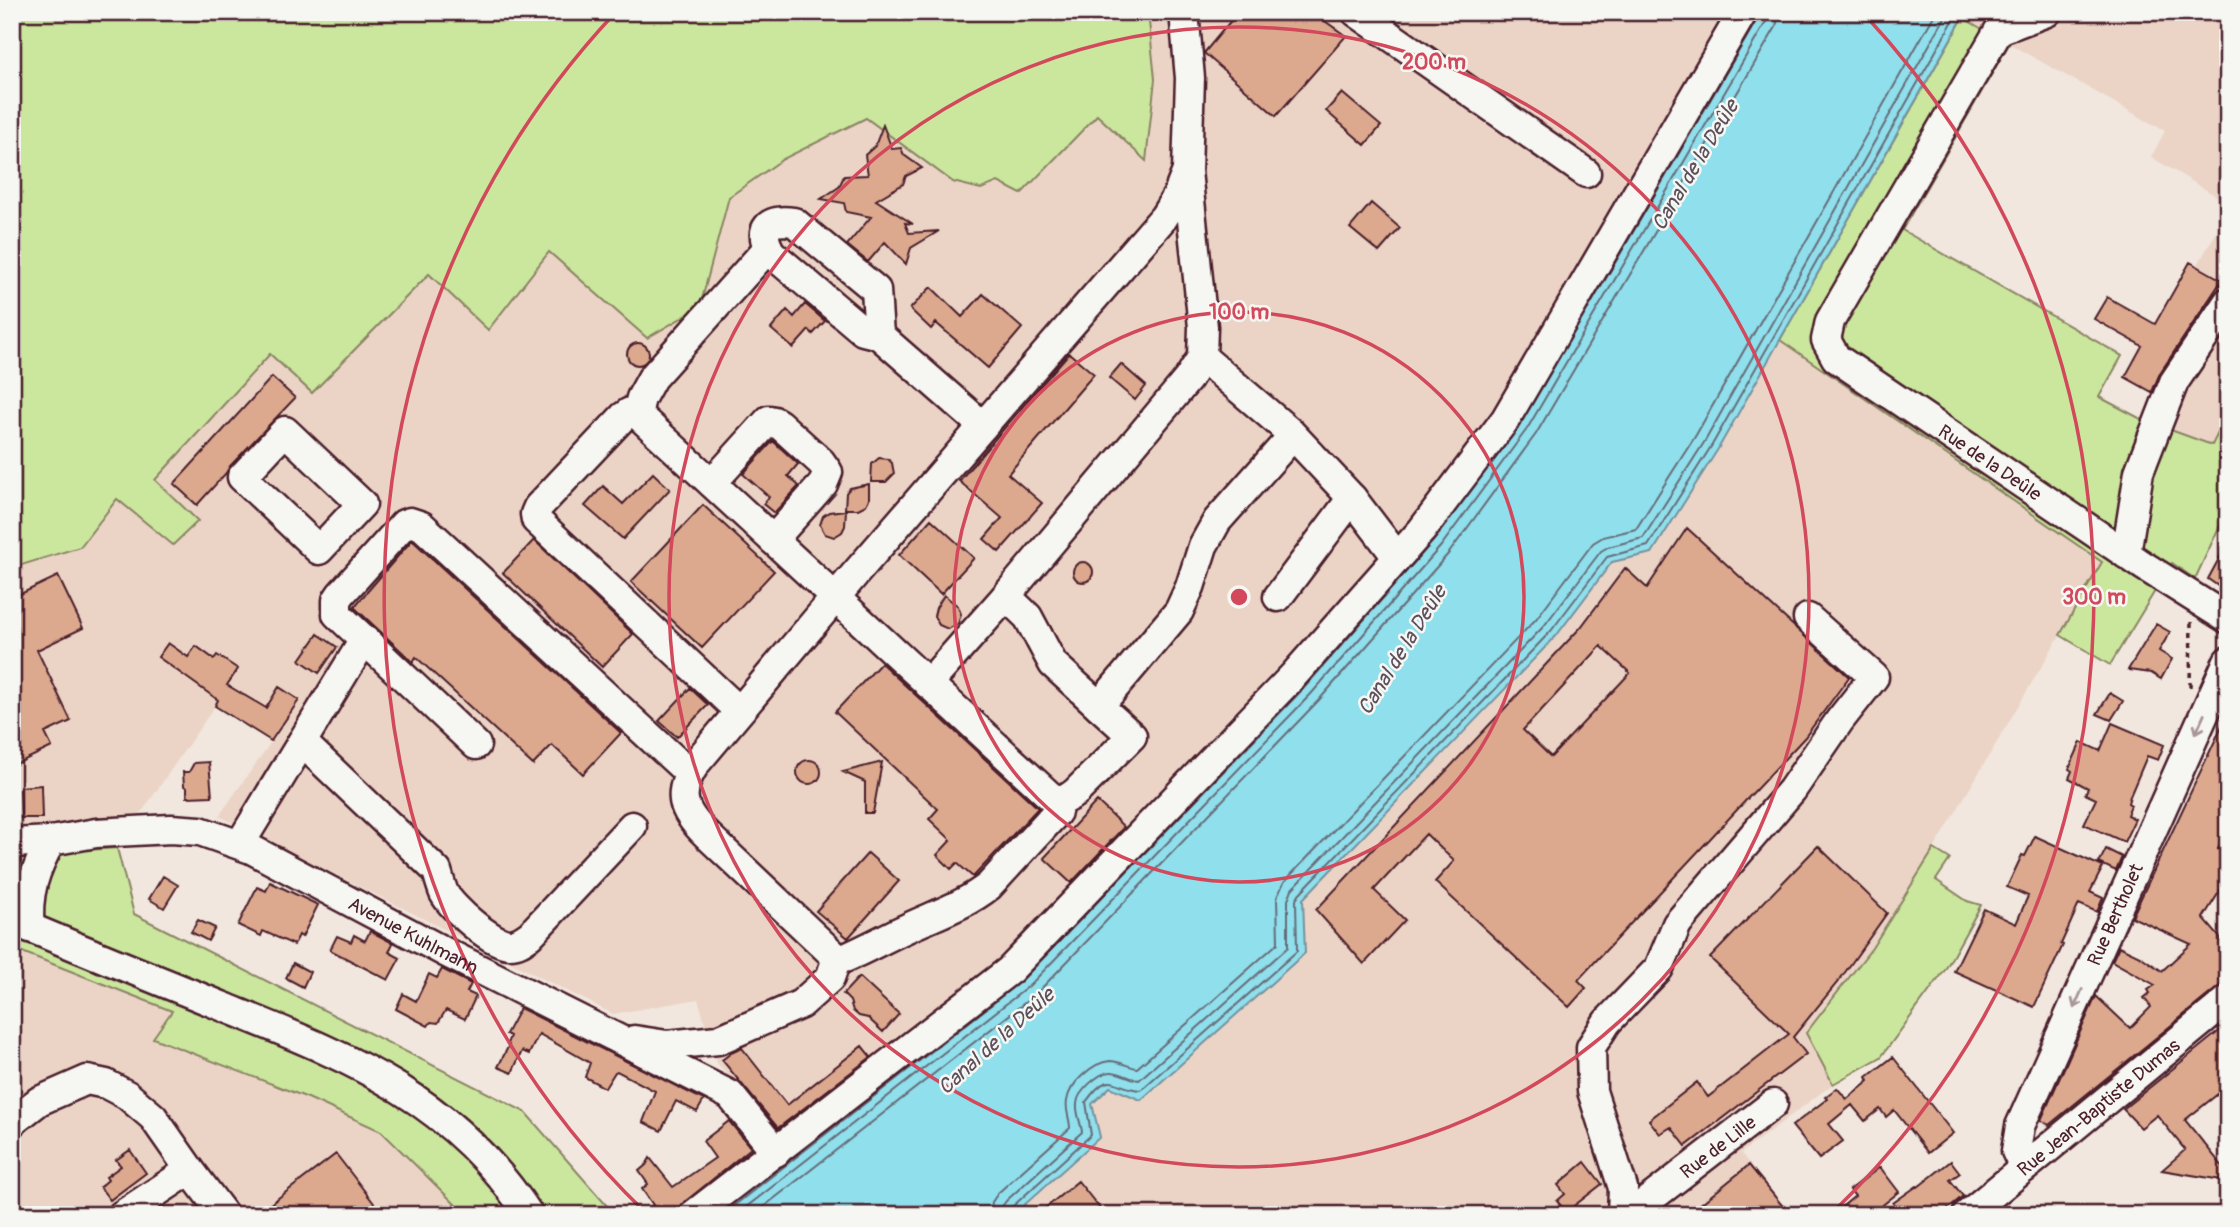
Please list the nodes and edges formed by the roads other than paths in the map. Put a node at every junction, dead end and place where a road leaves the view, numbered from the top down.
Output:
1 (1184, 12) edge
2 (1356, 12) edge
3 (1743, 12) edge
4 (2047, 12) edge
5 (1187, 171) junction
6 (1587, 173) dead end
7 (768, 248) junction
8 (2228, 302) edge
9 (879, 335) junction
10 (1202, 357) junction
11 (637, 414) junction
12 (983, 426) junction
13 (1289, 440) dead end
14 (712, 483) junction
15 (1352, 498) junction
16 (362, 504) dead end
17 (395, 535) junction
18 (773, 540) junction
19 (1397, 557) junction
20 (2135, 560) junction
21 (1006, 596) junction
22 (1278, 597) dead end
23 (835, 598) junction
24 (1808, 618) dead end
25 (2228, 619) edge
26 (364, 640) junction
27 (2228, 661) edge
28 (928, 684) junction
29 (1099, 706) junction
30 (739, 711) junction
31 (302, 742) junction
32 (475, 745) dead end
33 (689, 774) junction
34 (1059, 799) junction
35 (632, 826) dead end
36 (51, 841) junction
37 (12, 843) edge
38 (240, 844) junction
39 (467, 917) junction
40 (21, 924) edge
41 (444, 952) junction
42 (838, 958) junction
43 (2228, 1000) edge
44 (617, 1038) junction
45 (1773, 1104) dead end
46 (12, 1122) edge
47 (776, 1152) junction
48 (2024, 1168) junction
49 (190, 1170) junction
50 (122, 1215) edge
51 (224, 1215) edge
52 (529, 1215) edge
53 (693, 1215) edge
54 (1622, 1215) edge
55 (1629, 1215) edge
56 (1967, 1215) edge

1 - 5 street
2 - 6 street
3 - 19 street
4 - 20 street, Rue de la Deûle
5 - 10 street
5 - 12 street
7 - 9 street
7 - 9 street
7 - 11 street
8 - 20 street
9 - 12 street
10 - 15 street
10 - 21 street
11 - 14 street
11 - 30 street
12 - 23 street
13 - 29 street
14 - 18 street
14 - 18 street
15 - 19 street
15 - 22 street
16 - 17 street
17 - 26 street
17 - 33 street
18 - 23 street
19 - 47 street
20 - 25 street, Rue de la Deûle
21 - 28 street
21 - 29 street
23 - 28 street
23 - 30 street
24 - 54 street
26 - 31 street
26 - 32 street
27 -> 48 street, Rue Bertholet
28 - 34 street
29 - 34 street
30 - 33 street
31 - 38 street
31 - 39 street
33 - 42 street
34 - 42 street
35 - 39 street
36 - 37 street, Avenue Kuhlmann
36 - 38 street, Avenue Kuhlmann
36 - 40 street
38 - 41 street, Avenue Kuhlmann
39 - 41 street
40 - 52 street
41 - 44 street, Avenue Kuhlmann
42 - 44 street
43 - 48 street, Rue Jean-Baptiste Dumas
44 - 47 street, Avenue Kuhlmann
45 - 55 street, Rue de Lille
46 - 49 street
47 - 53 street
48 - 56 street, Rue Jean-Baptiste Dumas
49 - 50 street
49 - 51 street

